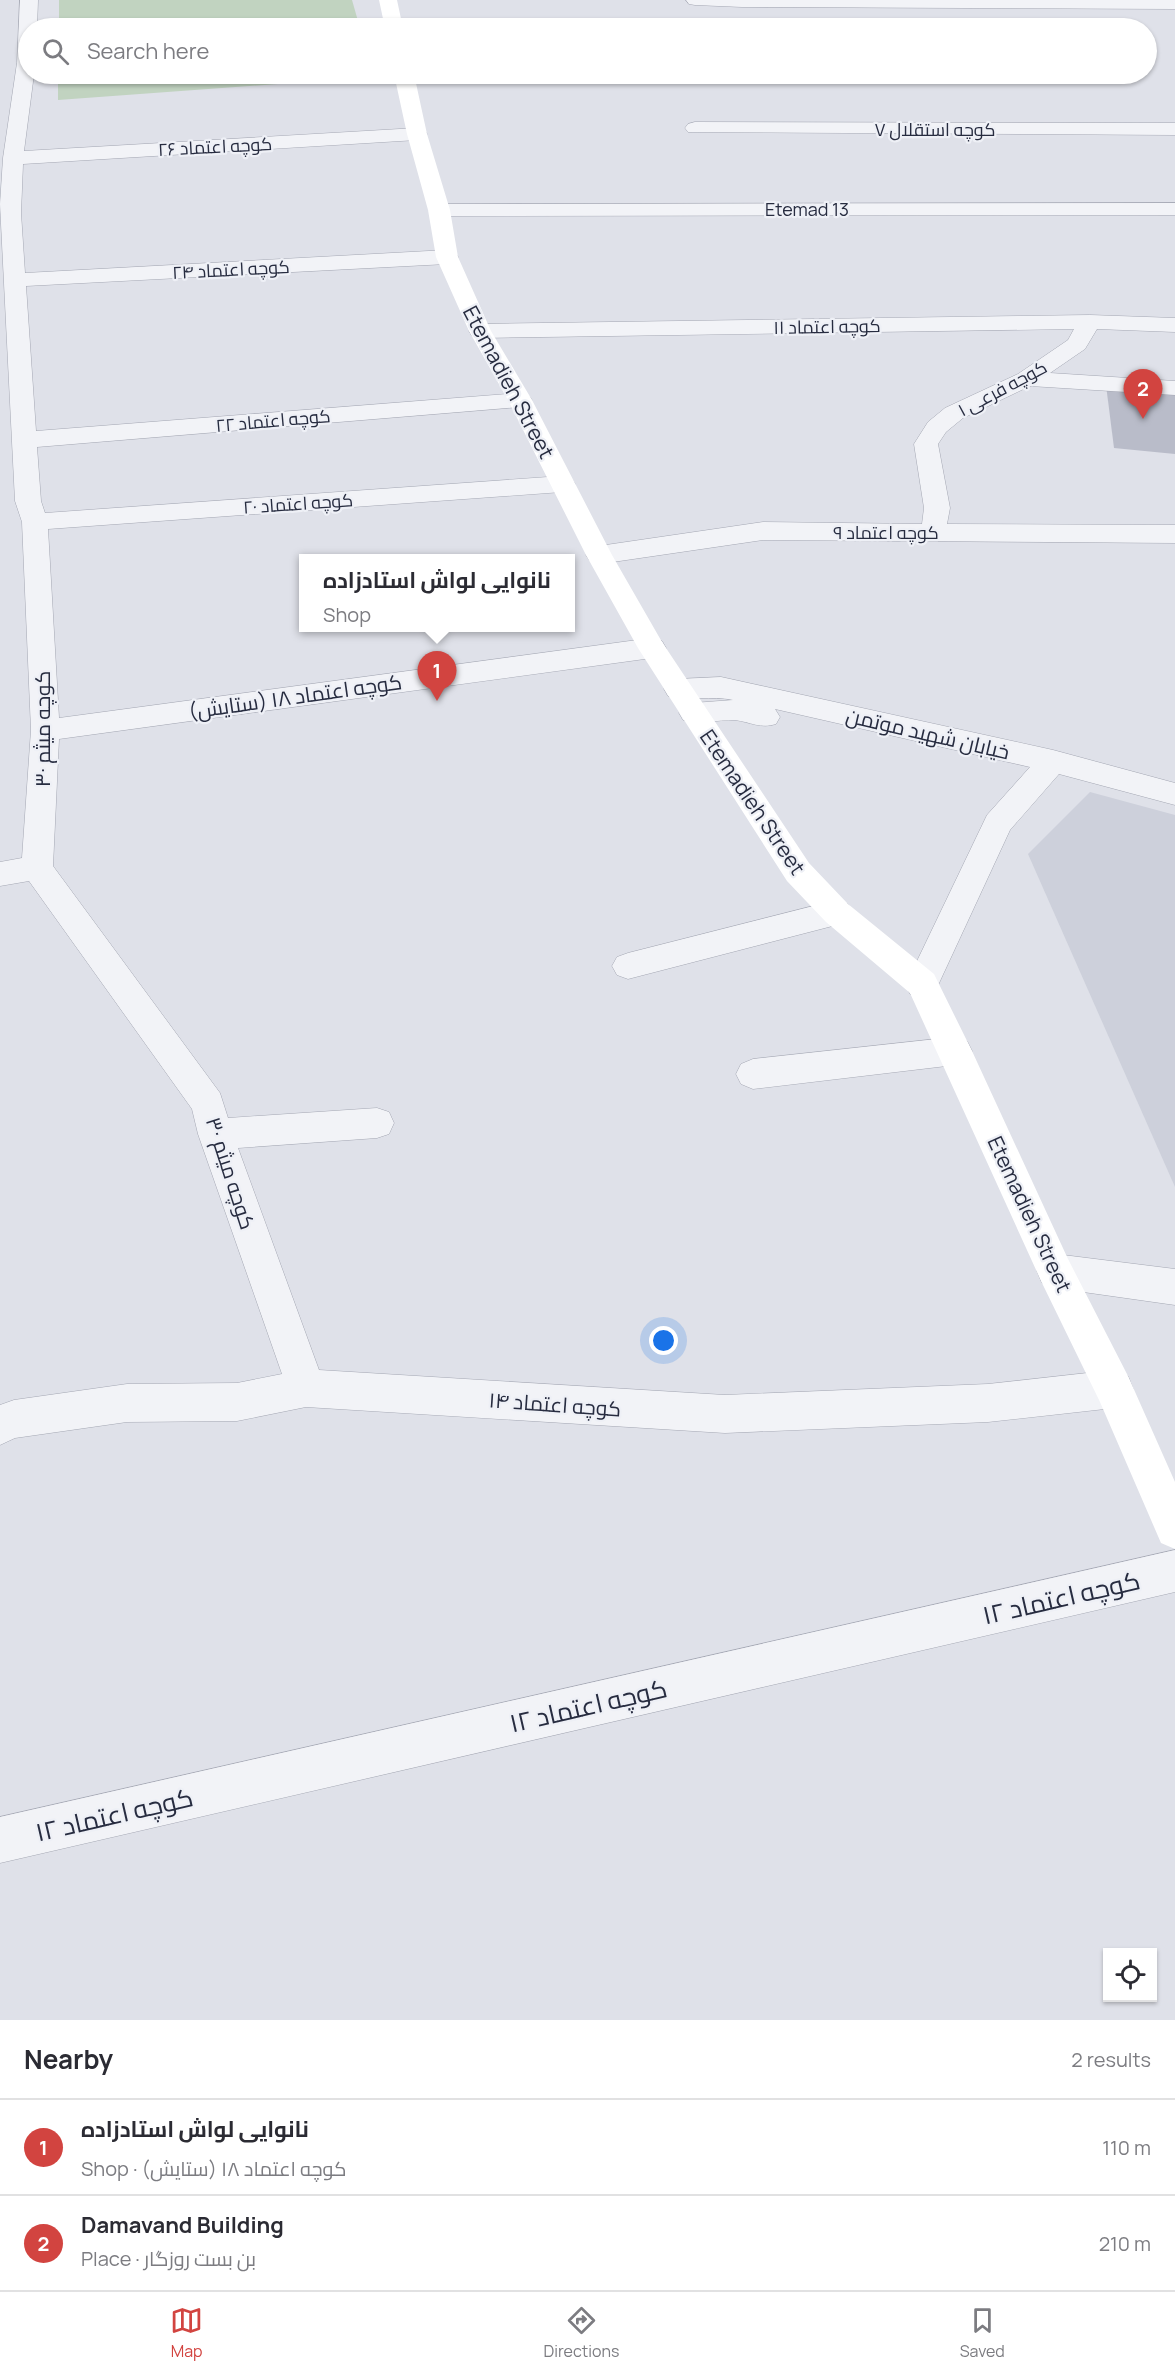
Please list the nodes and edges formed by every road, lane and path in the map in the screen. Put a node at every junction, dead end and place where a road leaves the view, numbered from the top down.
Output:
1 (29, 0) edge
2 (388, 0) edge
3 (695, 0) edge
4 (1175, 4) edge
5 (26, 18) edge
6 (392, 18) edge
7 (18, 59) edge
8 (406, 84) edge
9 (695, 128) dead end
10 (1175, 129) edge
11 (417, 134) junction
12 (13, 158) junction
13 (439, 210) junction
14 (5, 213) edge
15 (1170, 215) edge
16 (447, 257) junction
17 (15, 280) junction
18 (1090, 322) junction
19 (1175, 325) edge
20 (480, 331) junction
21 (9, 341) edge
22 (1026, 379) junction
23 (1175, 388) edge
24 (520, 400) junction
25 (25, 440) junction
26 (562, 484) junction
27 (21, 508) edge
28 (933, 532) junction
29 (1175, 534) edge
30 (599, 555) junction
31 (652, 648) junction
32 (678, 689) junction
33 (693, 713) junction
34 (45, 730) junction
35 (1045, 770) junction
36 (1175, 794) edge
37 (38, 868) junction
38 (0, 874) edge
39 (837, 913) junction
40 (628, 966) dead end
41 (921, 984) junction
42 (956, 1051) junction
43 (753, 1074) dead end
44 (377, 1123) dead end
45 (215, 1134) junction
46 (1055, 1271) junction
47 (1175, 1287) edge
48 (306, 1388) junction
49 (1114, 1389) junction
50 (0, 1425) edge
51 (1175, 1528) edge
52 (1175, 1571) edge
53 (0, 1840) edge

1 - 5 street, کوچه میثم ۳۰
2 - 6 street
3 - 4 street
7 - 12 street, کوچه میثم ۳۰
8 - 11 street, Etemadieh Street
9 - 10 street, کوچه استقلال ۷
11 - 12 street, کوچه اعتماد ۲۶
11 - 13 street, Etemadieh Street
12 - 14 street, کوچه میثم ۳۰
13 - 15 street, Etemad 13
13 - 16 street, Etemadieh Street
14 - 17 street, کوچه میثم ۳۰
16 - 17 street, کوچه اعتماد ۲۴
16 - 20 street, Etemadieh Street
17 - 21 street, کوچه میثم ۳۰
18 - 19 street, کوچه اعتماد ۱۱
18 - 20 street, کوچه اعتماد ۱۱
18 - 22 street, کوچه فرعی ۱
20 - 24 street, Etemadieh Street
21 - 25 street, کوچه میثم ۳۰
22 - 23 street
22 - 28 street, کوچه فرعی ۱
24 - 25 street, کوچه اعتماد ۲۲
24 - 26 street, Etemadieh Street
25 - 27 street, کوچه میثم ۳۰
26 - 27 street, کوچه اعتماد ۲۰
26 - 30 street, Etemadieh Street
27 - 34 street, کوچه میثم ۳۰
28 - 29 street, کوچه اعتماد ۹
28 - 30 street, کوچه اعتماد ۹
30 - 31 street, Etemadieh Street
31 - 32 street, Etemadieh Street
31 - 34 street, کوچه اعتماد ۱۸ (ستایش)
32 - 33 street, Etemadieh Street
32 - 35 street, خیابان شهید موتمن
33 - 35 street
33 - 39 street, Etemadieh Street
34 - 37 street, کوچه میثم ۳۰
35 - 36 street, خیابان شهید موتمن
35 - 41 street
37 - 38 street
37 - 45 street, کوچه میثم ۳۰
39 - 40 street
39 - 41 street, Etemadieh Street
41 - 42 street, Etemadieh Street
42 - 43 street
42 - 46 street, Etemadieh Street
44 - 45 street
45 - 48 street, کوچه میثم ۳۰
46 - 47 street
46 - 49 street, Etemadieh Street
48 - 49 street, کوچه اعتماد ۱۴
48 - 50 street, کوچه اعتماد ۱۴
49 - 51 street, Etemadieh Street
52 - 53 street, کوچه اعتماد ۱۲

